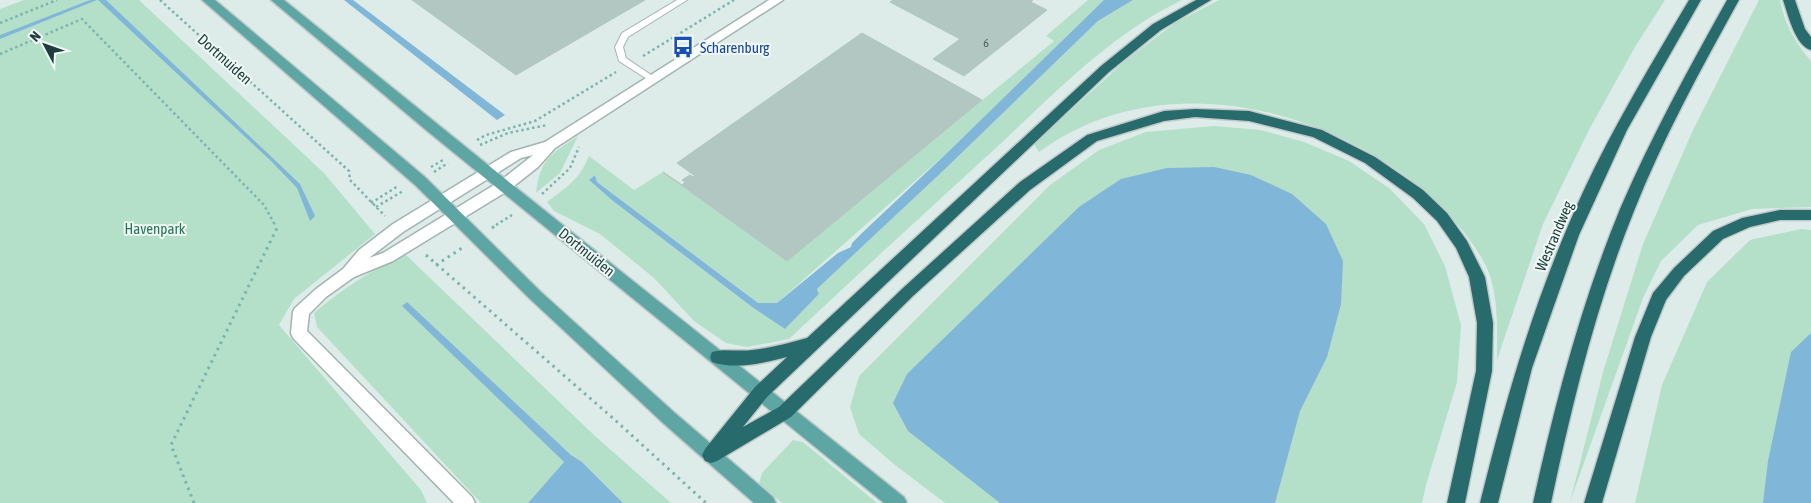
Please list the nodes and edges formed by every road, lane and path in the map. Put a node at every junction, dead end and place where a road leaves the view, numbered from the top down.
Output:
1 (56, 0) edge
2 (160, 0) edge
3 (208, 0) edge
4 (276, 0) edge
5 (683, 0) edge
6 (734, 0) edge
7 (777, 0) edge
8 (1205, 0) edge
9 (1694, 0) edge
10 (1733, 0) edge
11 (1789, 0) edge
12 (0, 23) edge
13 (1811, 46) edge
14 (0, 54) edge
15 (630, 64) junction
16 (654, 79) junction
17 (550, 145) junction
18 (459, 151) junction
19 (486, 172) junction
20 (414, 176) junction
21 (504, 186) junction
22 (441, 201) junction
23 (371, 203) junction
24 (1811, 215) edge
25 (456, 216) junction
26 (398, 228) junction
27 (413, 242) junction
28 (348, 273) junction
29 (812, 344) junction
30 (718, 357) junction
31 (761, 392) junction
32 (785, 412) junction
33 (711, 455) junction
34 (194, 503) edge
35 (466, 503) edge
36 (706, 503) edge
37 (767, 503) edge
38 (898, 503) edge
39 (1456, 503) edge
40 (1489, 503) edge
41 (1542, 503) edge
42 (1594, 503) edge

1 - 12 path
2 - 23 path, Dortmuiden
3 - 20 main road
4 - 18 main road, Dortmuiden
5 - 15 lane
6 - 15 path
7 - 16 street
8 - 29 highway
9 - 40 highway, Westrandweg
10 - 41 highway
11 - 13 highway
14 - 34 path
15 - 16 lane
15 - 18 path
16 - 17 street
17 - 19 street
17 - 21 street
18 - 19 main road, Dortmuiden
18 - 20 path
19 - 21 main road, Dortmuiden
19 - 22 street
20 - 22 main road
20 - 23 path
21 - 25 street
21 - 30 main road, Dortmuiden
22 - 25 main road
22 - 26 street
23 - 26 path, Dortmuiden
24 - 42 highway
25 - 27 street
25 - 33 main road
26 - 28 street
27 - 28 street
27 - 36 path
28 - 35 street
29 - 30 highway
29 - 31 highway
30 - 31 main road, Dortmuiden
31 - 32 main road, Dortmuiden
31 - 33 highway
32 - 33 highway
32 - 38 main road, Dortmuiden
32 - 39 highway
33 - 37 main road

